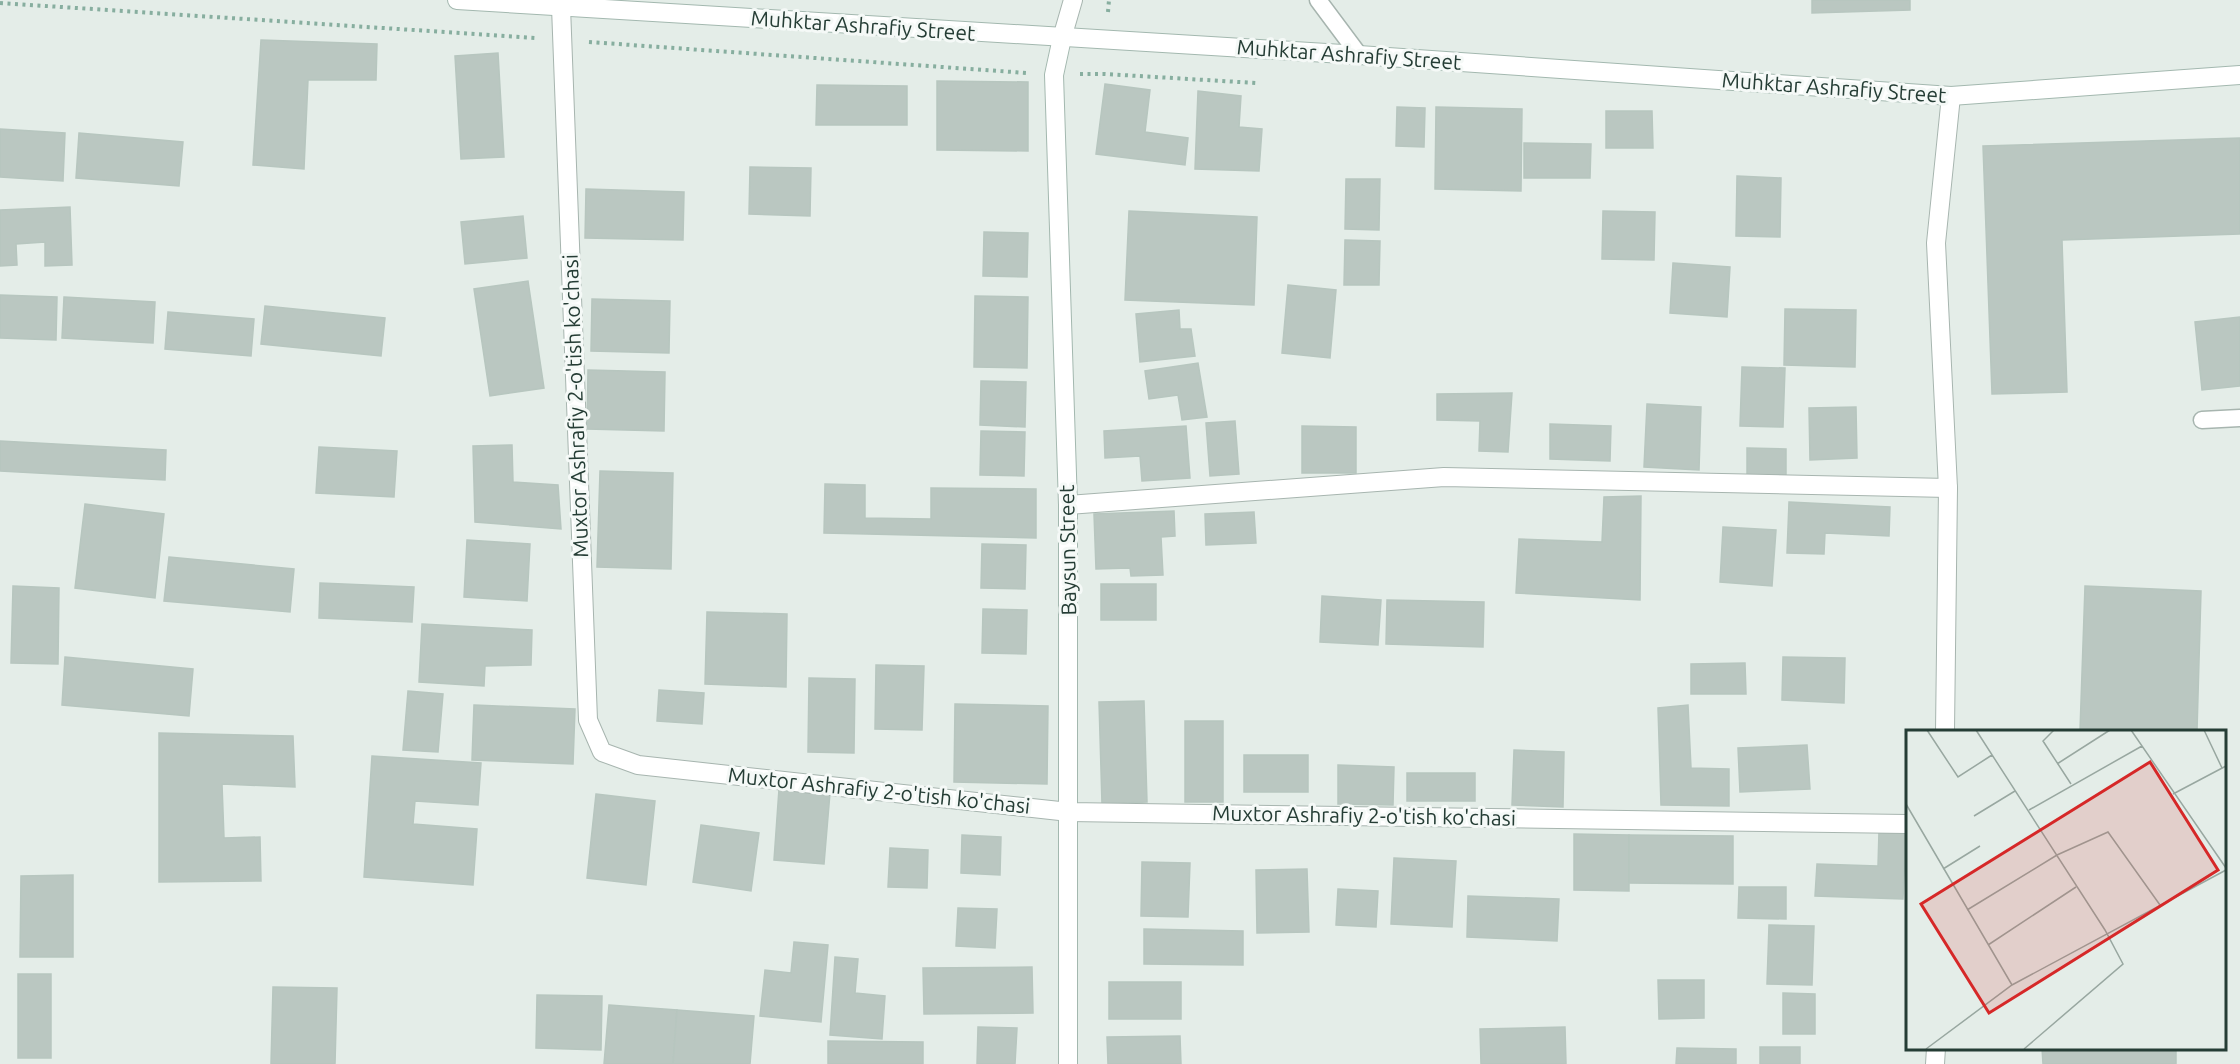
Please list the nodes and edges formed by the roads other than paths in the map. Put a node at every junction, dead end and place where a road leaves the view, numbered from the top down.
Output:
1 (457, 0) edge
2 (1073, 0) edge
3 (1318, 0) edge
4 (561, 7) junction
5 (1062, 38) junction
6 (1359, 55) junction
7 (2240, 75) edge
8 (1950, 96) junction
9 (2240, 418) edge
10 (2202, 420) dead end
11 (1948, 488) junction
12 (1068, 505) junction
13 (1945, 730) edge
14 (1069, 812) junction
15 (1906, 824) edge
16 (1936, 1049) edge
17 (1068, 1064) edge
18 (1935, 1064) edge

1 - 4 street, Muhktar Ashrafiy Street
2 - 5 street, Bаysun Street
3 - 6 lane
4 - 5 street, Muhktar Ashrafiy Street
4 - 14 street, Muxtor Ashrafiy 2-o'tish ko'chasi
5 - 6 street, Muhktar Ashrafiy Street
5 - 12 street, Bаysun Street
6 - 8 street, Muhktar Ashrafiy Street
7 - 8 street, Muhktar Ashrafiy Street
8 - 11 street
9 - 10 lane
11 - 12 street
11 - 13 street
12 - 14 street, Bаysun Street
14 - 15 street, Muxtor Ashrafiy 2-o'tish ko'chasi
14 - 17 street, Bаysun Street
16 - 18 street

